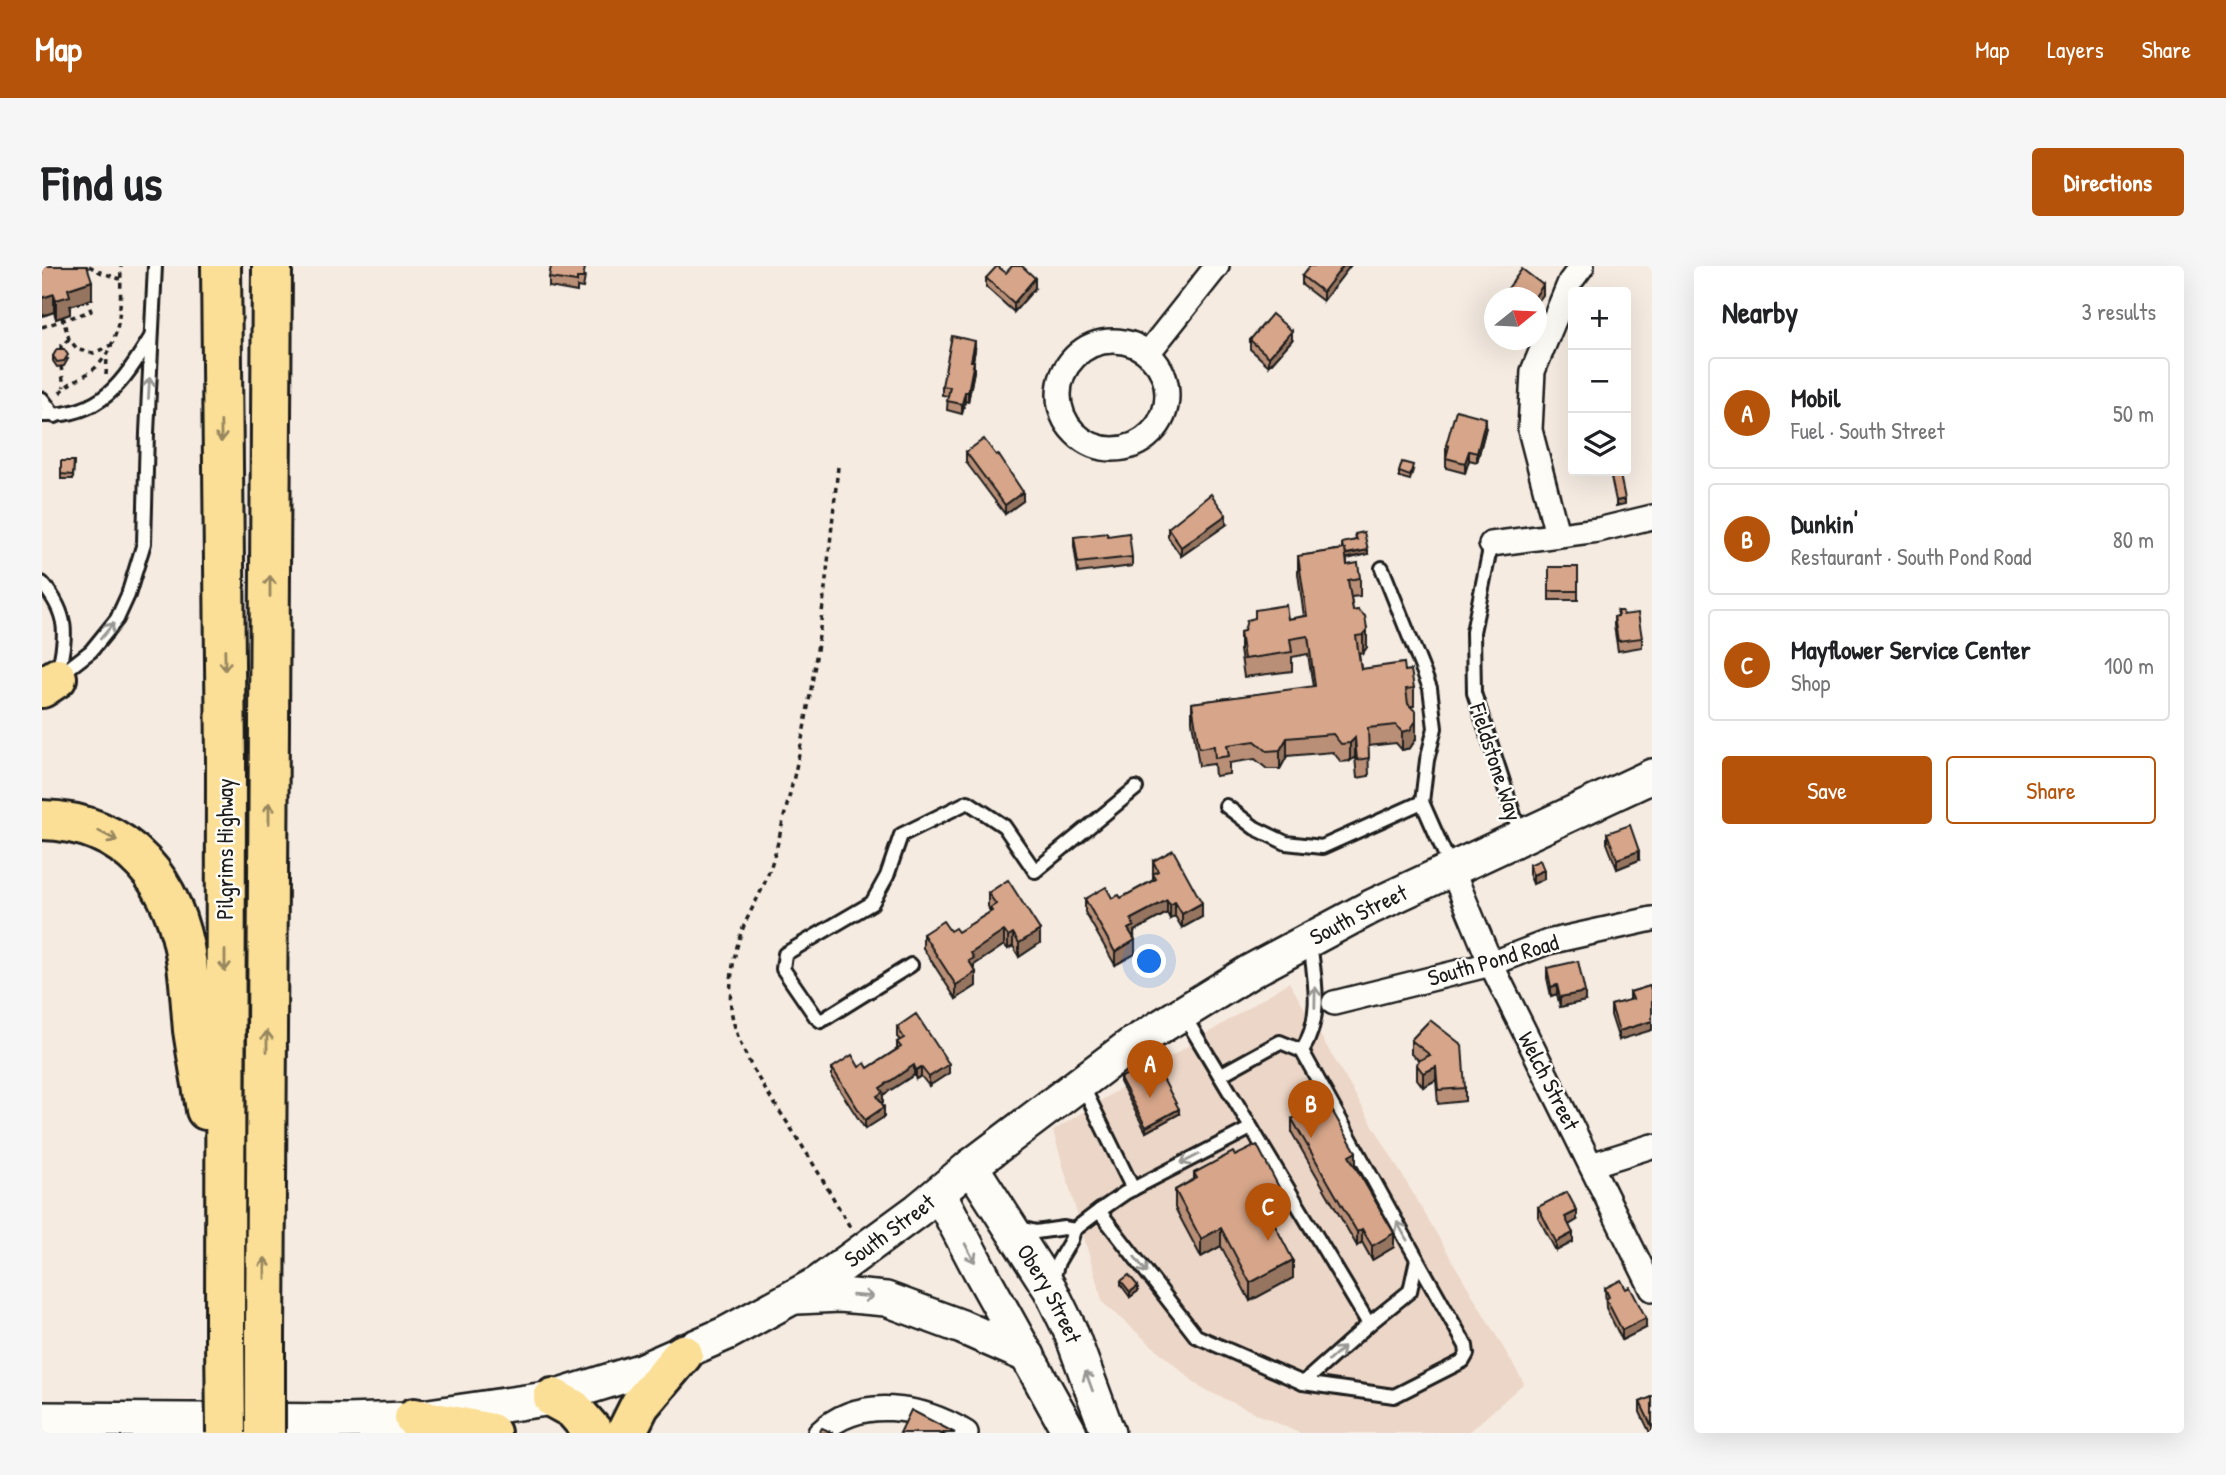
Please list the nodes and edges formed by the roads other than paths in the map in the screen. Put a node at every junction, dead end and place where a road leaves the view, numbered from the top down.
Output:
1 (155, 266) edge
2 (214, 266) edge
3 (221, 266) edge
4 (272, 266) edge
5 (1217, 266) edge
6 (1582, 266) edge
7 (152, 336) junction
8 (1148, 353) junction
9 (220, 371) junction
10 (42, 399) edge
11 (48, 415) edge
12 (1652, 517) edge
13 (1557, 534) junction
14 (1491, 544) joint
15 (1382, 568) dead end
16 (42, 583) edge
17 (50, 683) edge
18 (1652, 776) edge
19 (1136, 788) dead end
20 (1422, 802) junction
21 (1226, 806) dead end
22 (42, 820) edge
23 (1521, 838) junction
24 (1452, 870) junction
25 (1652, 919) edge
26 (1309, 940) junction
27 (1491, 964) junction
28 (911, 965) dead end
29 (1334, 1003) dead end
30 (1182, 1014) junction
31 (1302, 1051) junction
32 (1220, 1075) junction
33 (1082, 1084) junction
34 (1251, 1128) junction
35 (1652, 1146) edge
36 (1591, 1165) junction
37 (971, 1166) junction
38 (1129, 1191) junction
39 (939, 1193) junction
40 (1099, 1211) junction
41 (1011, 1225) junction
42 (1074, 1230) junction
43 (225, 1245) junction
44 (1417, 1259) junction
45 (1050, 1289) junction
46 (1652, 1289) edge
47 (794, 1297) junction
48 (1369, 1324) junction
49 (682, 1354) junction
50 (1028, 1356) junction
51 (1303, 1383) junction
52 (555, 1416) edge
53 (414, 1418) junction
54 (42, 1419) edge
55 (226, 1433) edge
56 (265, 1433) edge
57 (491, 1433) edge
58 (594, 1433) edge
59 (626, 1433) edge
60 (820, 1433) edge
61 (966, 1433) edge
62 (1070, 1433) edge
63 (1108, 1433) edge

1 - 7 lane
2 - 9 highway
3 - 9 highway, Pilgrims Highway
56 -> 4 highway, Pilgrims Highway, bridge
5 - 8 street
6 - 13 street
7 - 11 lane
17 -> 7 lane
8 - 8 street
9 -> 43 highway, Pilgrims Highway
10 - 11 lane
12 - 13 street, Fieldstone Way
13 - 14 street, Fieldstone Way
14 - 23 lane, Fieldstone Way
15 - 20 lane
16 - 17 lane
18 - 23 main road, South Street
19 - 28 lane
20 - 21 lane
20 - 24 lane
22 -> 43 highway
23 - 24 main road, South Street
24 - 26 main road, South Street
24 - 27 street, Welch Street
25 - 27 street, South Pond Road
26 - 30 main road, South Street
31 -> 26 lane
27 - 29 street, South Pond Road
27 - 36 street, Welch Street
30 - 32 lane
30 - 33 main road, South Street
31 - 32 lane
44 -> 31 lane
32 - 34 lane
33 - 37 main road, South Street
33 - 38 lane
34 -> 38 lane
34 - 48 lane
35 - 36 street
36 - 46 street, Welch Street
37 - 39 main road, South Street
37 - 41 main road, Obery Street
38 - 40 lane
39 - 47 main road, South Street
39 -> 50 main road, Obery Street
40 - 42 lane
40 -> 51 lane
41 - 42 lane
41 - 45 main road, Obery Street
42 - 45 lane
43 - 55 highway, Pilgrims Highway, bridge
44 - 48 lane
44 - 51 lane
63 -> 45 main road, Obery Street
47 - 49 main road, South Street
47 -> 50 main road
51 -> 48 lane
49 - 52 main road, South Street
49 - 59 highway
50 - 62 main road, Obery Street
52 - 53 main road, South Street
52 - 58 highway
53 - 54 main road, South Street
53 - 57 highway
60 - 61 street

